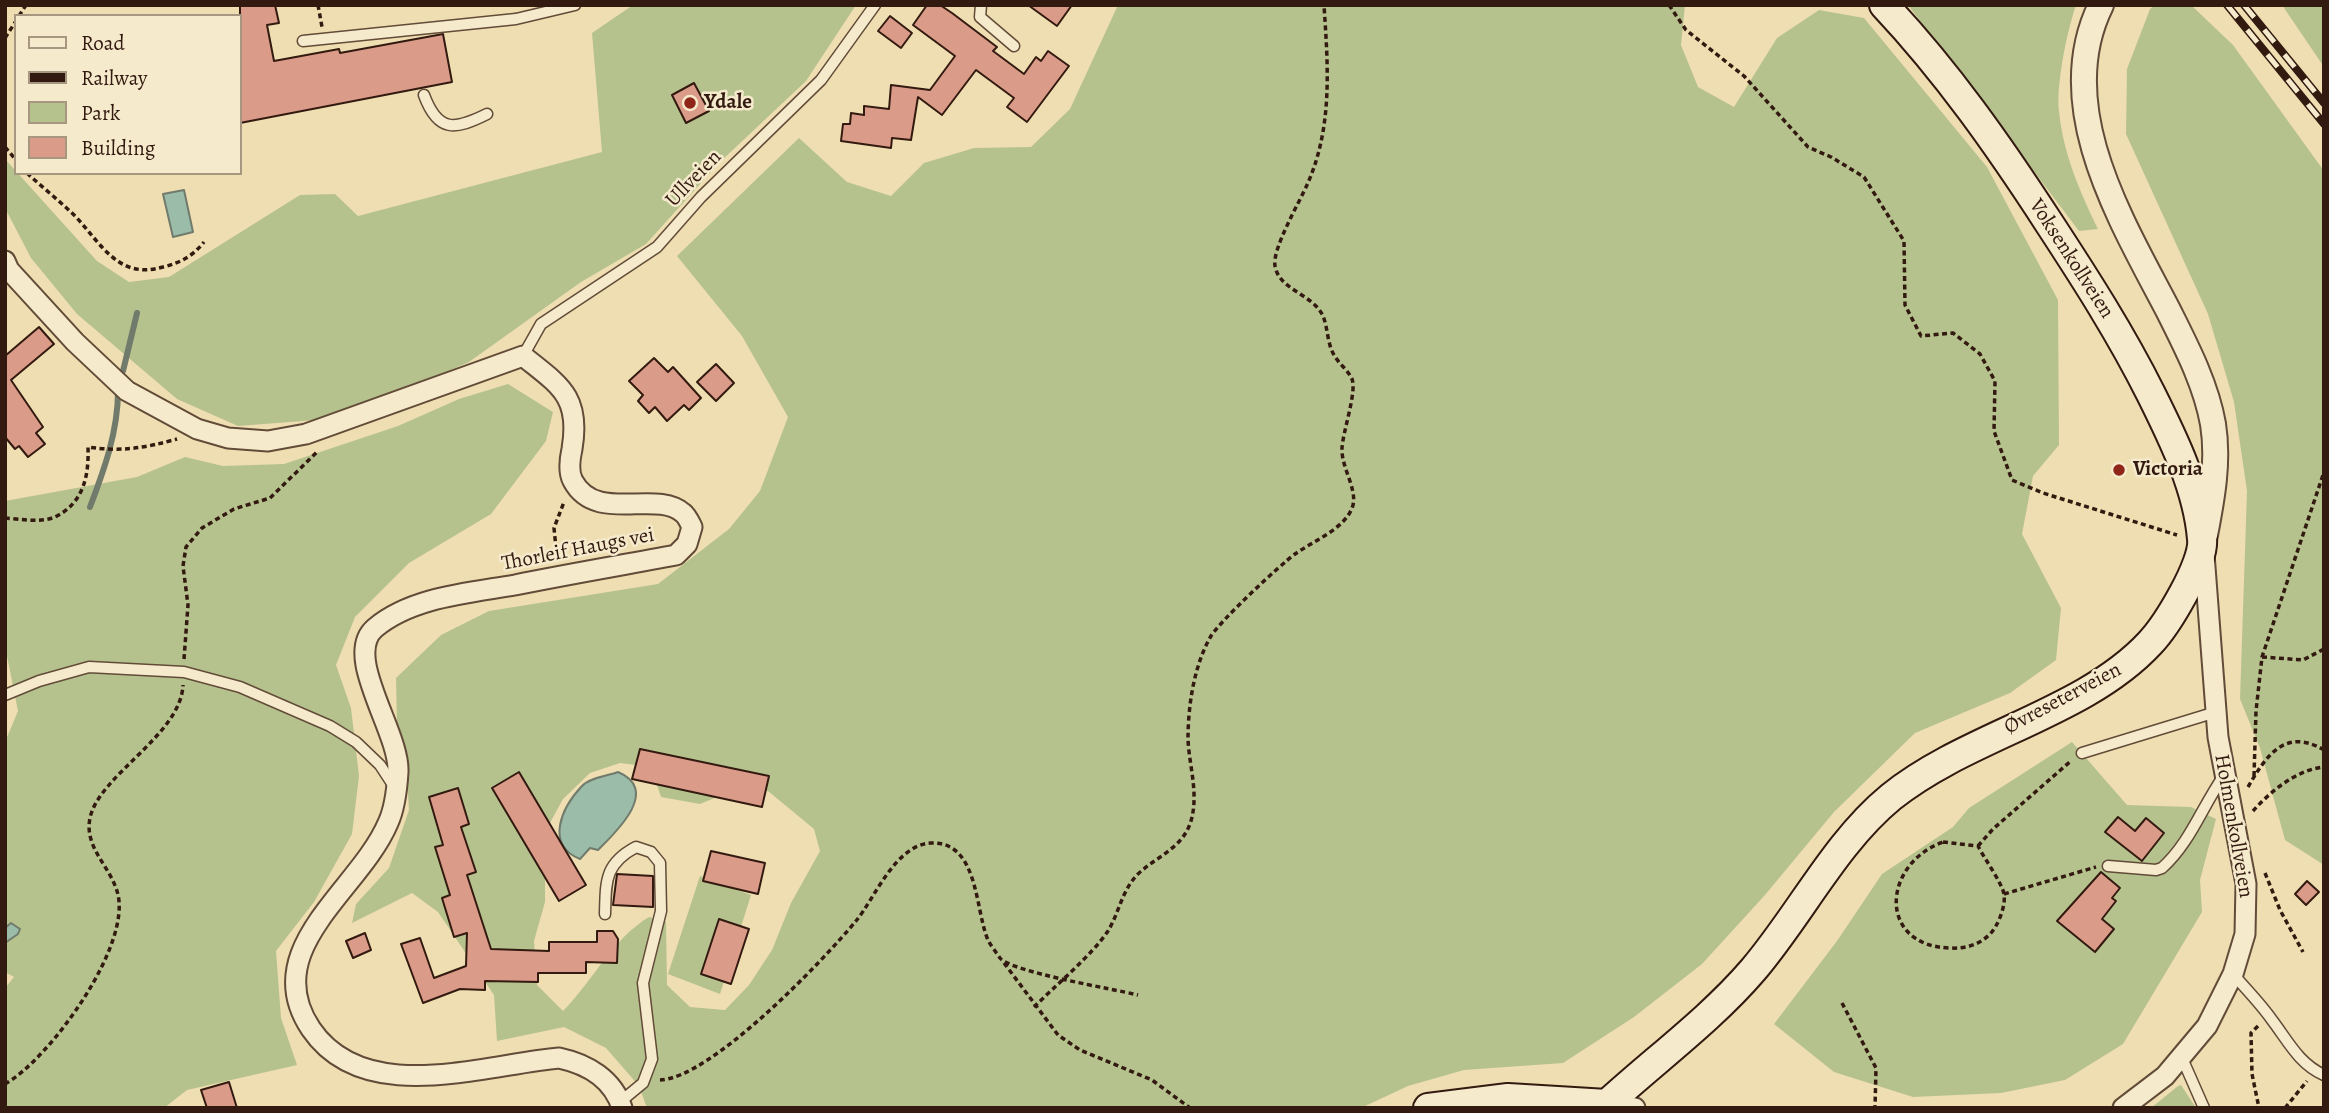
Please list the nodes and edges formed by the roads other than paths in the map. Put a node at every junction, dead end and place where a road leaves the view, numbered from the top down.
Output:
1 (575, 5) edge
2 (875, 5) edge
3 (981, 5) edge
4 (1884, 5) edge
5 (2101, 5) edge
6 (539, 9) edge
7 (303, 41) dead end
8 (1014, 46) dead end
9 (424, 95) dead end
10 (487, 114) dead end
11 (7, 266) edge
12 (523, 356) junction
13 (2203, 543) junction
14 (5, 695) edge
15 (2216, 712) junction
16 (2081, 753) road end
17 (2224, 776) junction
18 (397, 791) junction
19 (2108, 866) road end
20 (605, 914) dead end
21 (2233, 974) junction
22 (2182, 1058) junction
23 (2324, 1075) edge
24 (1607, 1104) junction
25 (621, 1105) edge
26 (1428, 1108) edge
27 (1635, 1108) edge
28 (2123, 1108) edge
29 (2204, 1108) edge

1 - 6 lane
2 - 12 lane, Ullveien
3 - 8 lane
4 - 13 main road, Voksenkollveien
5 - 13 street, Øvreseterveien
6 - 7 lane
9 - 10 lane
11 - 12 street
12 - 18 street, Thorleif Haugs vei
13 - 15 street, Holmenkollveien
13 - 24 main road, Øvreseterveien
14 - 18 lane
15 - 16 lane
15 - 17 street, Holmenkollveien
17 - 19 lane
17 - 21 street, Holmenkollveien
18 - 25 street, Thorleif Haugs vei
20 - 25 lane
21 - 22 street, Holmenkollveien
21 - 23 lane
22 - 28 street, Holmenkollveien
22 - 29 lane
24 - 26 main road
24 - 27 street

